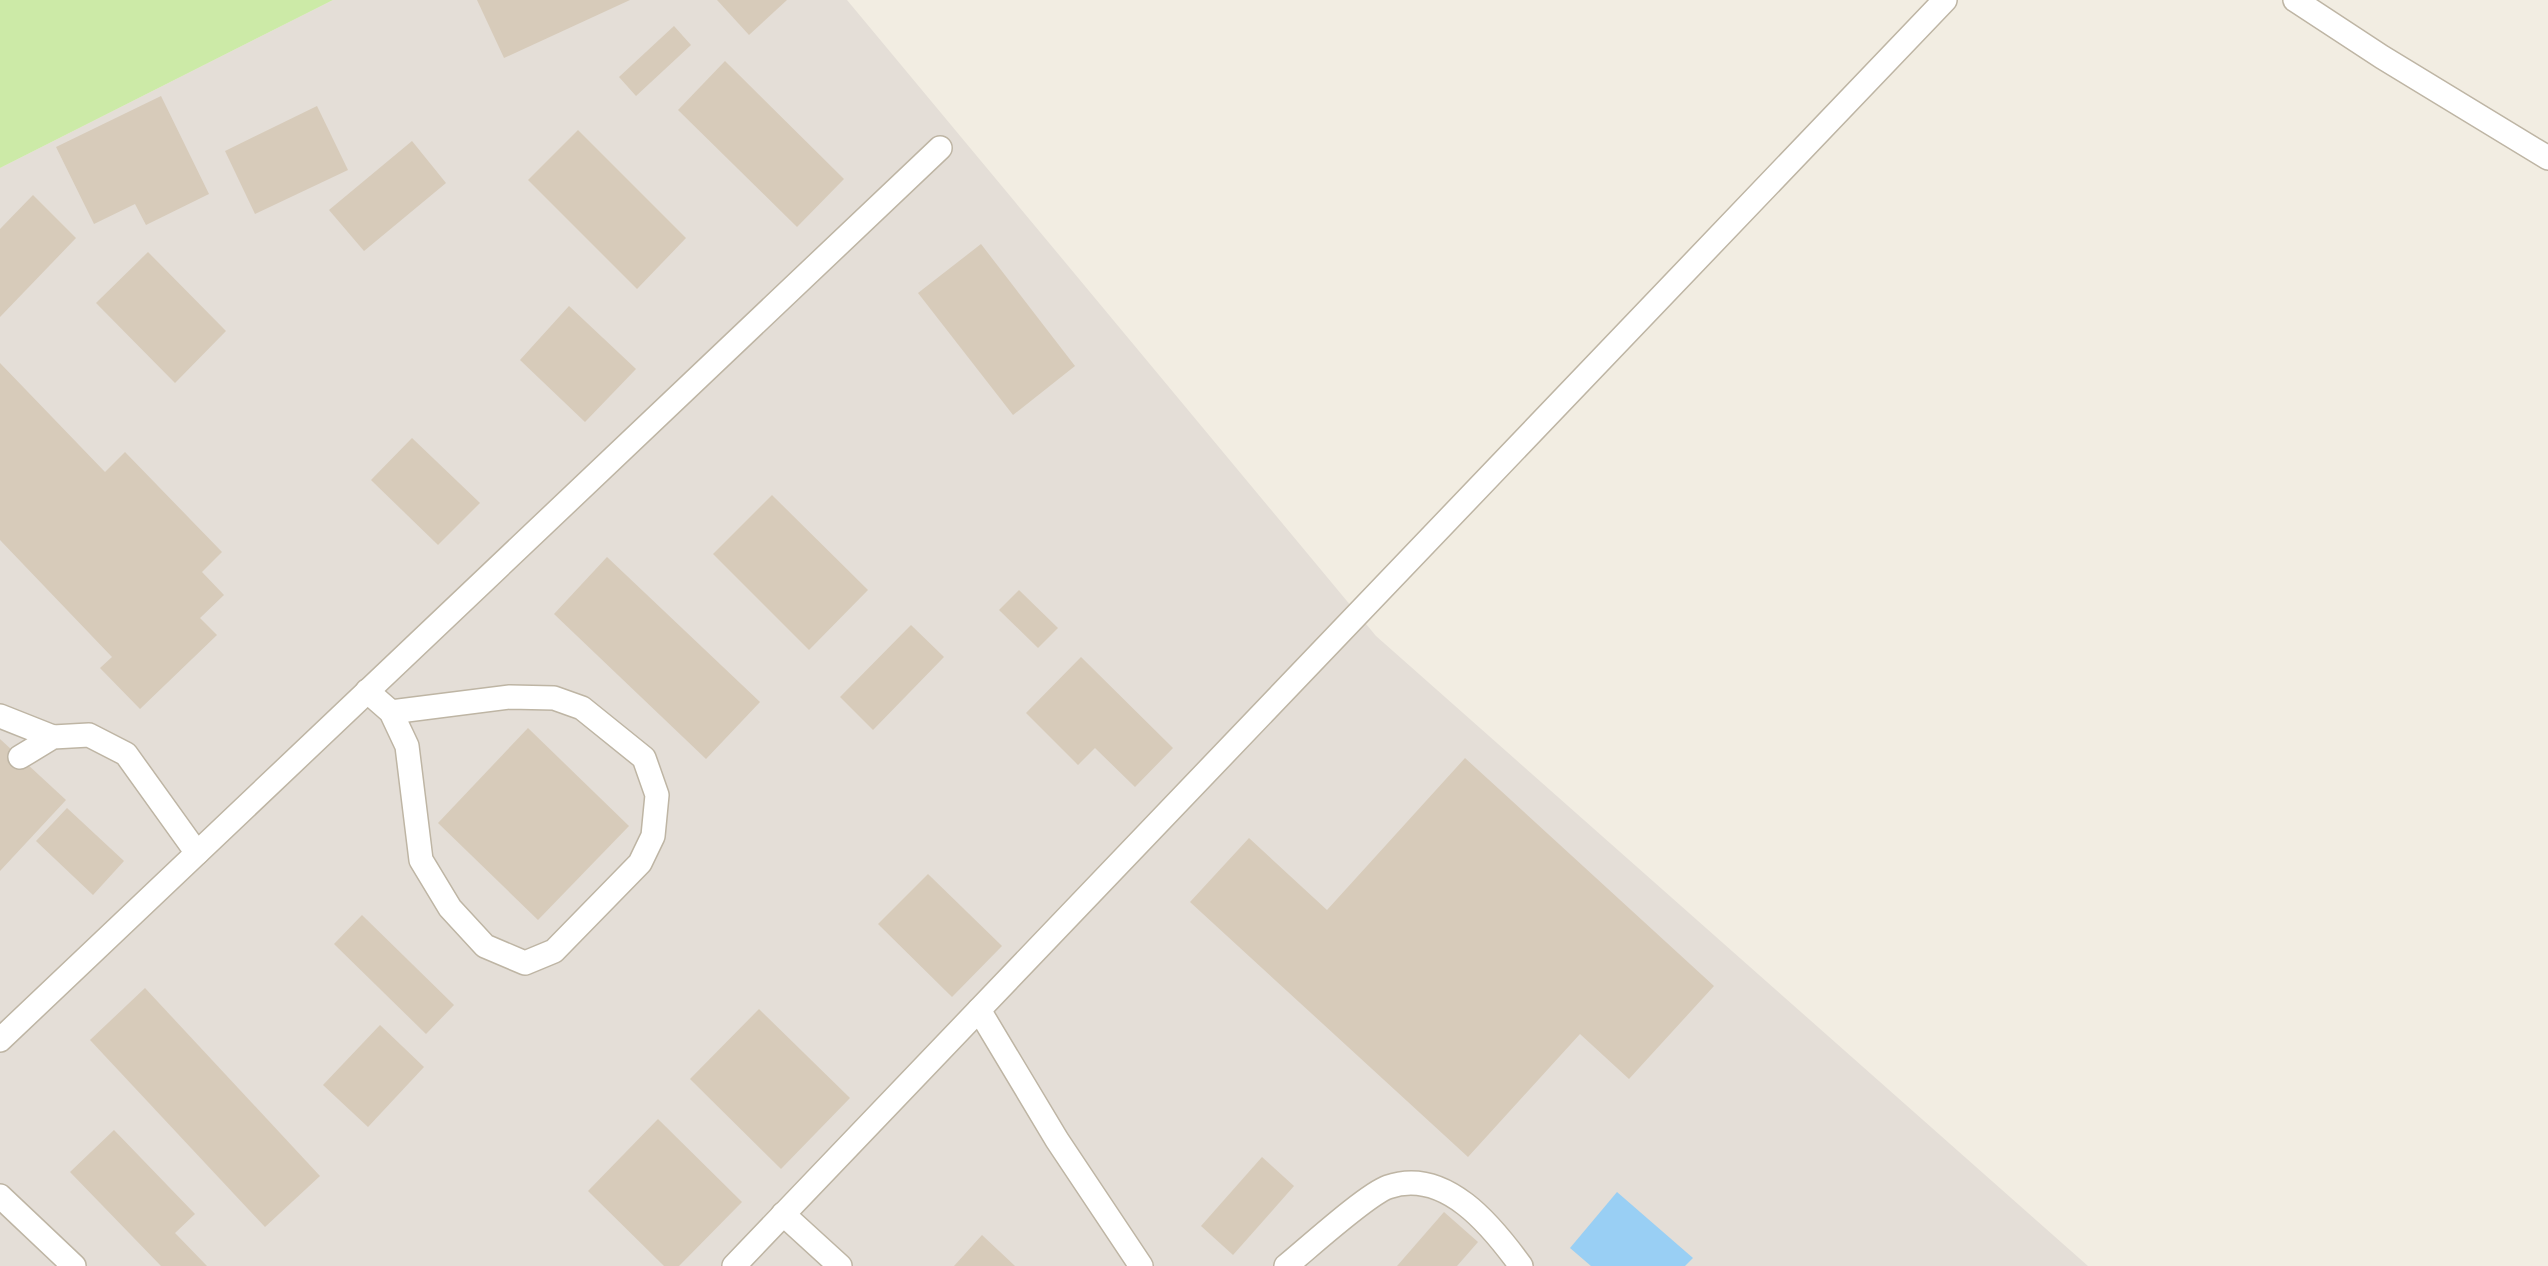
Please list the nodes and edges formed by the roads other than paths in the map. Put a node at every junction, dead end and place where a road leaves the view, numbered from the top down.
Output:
1 (1945, 0) edge
2 (2295, 0) edge
3 (940, 148) dead end
4 (2548, 158) edge
5 (367, 691) junction
6 (391, 712) junction
7 (0, 716) edge
8 (25, 726) junction
9 (53, 737) junction
10 (197, 853) junction
11 (979, 1010) junction
12 (0, 1040) edge
13 (0, 1196) edge
14 (783, 1214) junction
15 (74, 1266) edge
16 (734, 1266) edge
17 (840, 1266) edge
18 (1140, 1266) edge
19 (1286, 1266) edge
20 (1521, 1266) edge

1 - 11 lane
2 - 4 lane
3 - 5 lane
5 - 6 lane
5 - 10 lane
6 - 6 lane
7 - 8 lane
8 - 9 lane
8 - 9 lane
9 - 10 lane
10 - 12 lane
11 - 14 lane
11 - 18 lane
13 - 15 lane
14 - 16 lane
14 - 17 lane
19 - 20 lane

